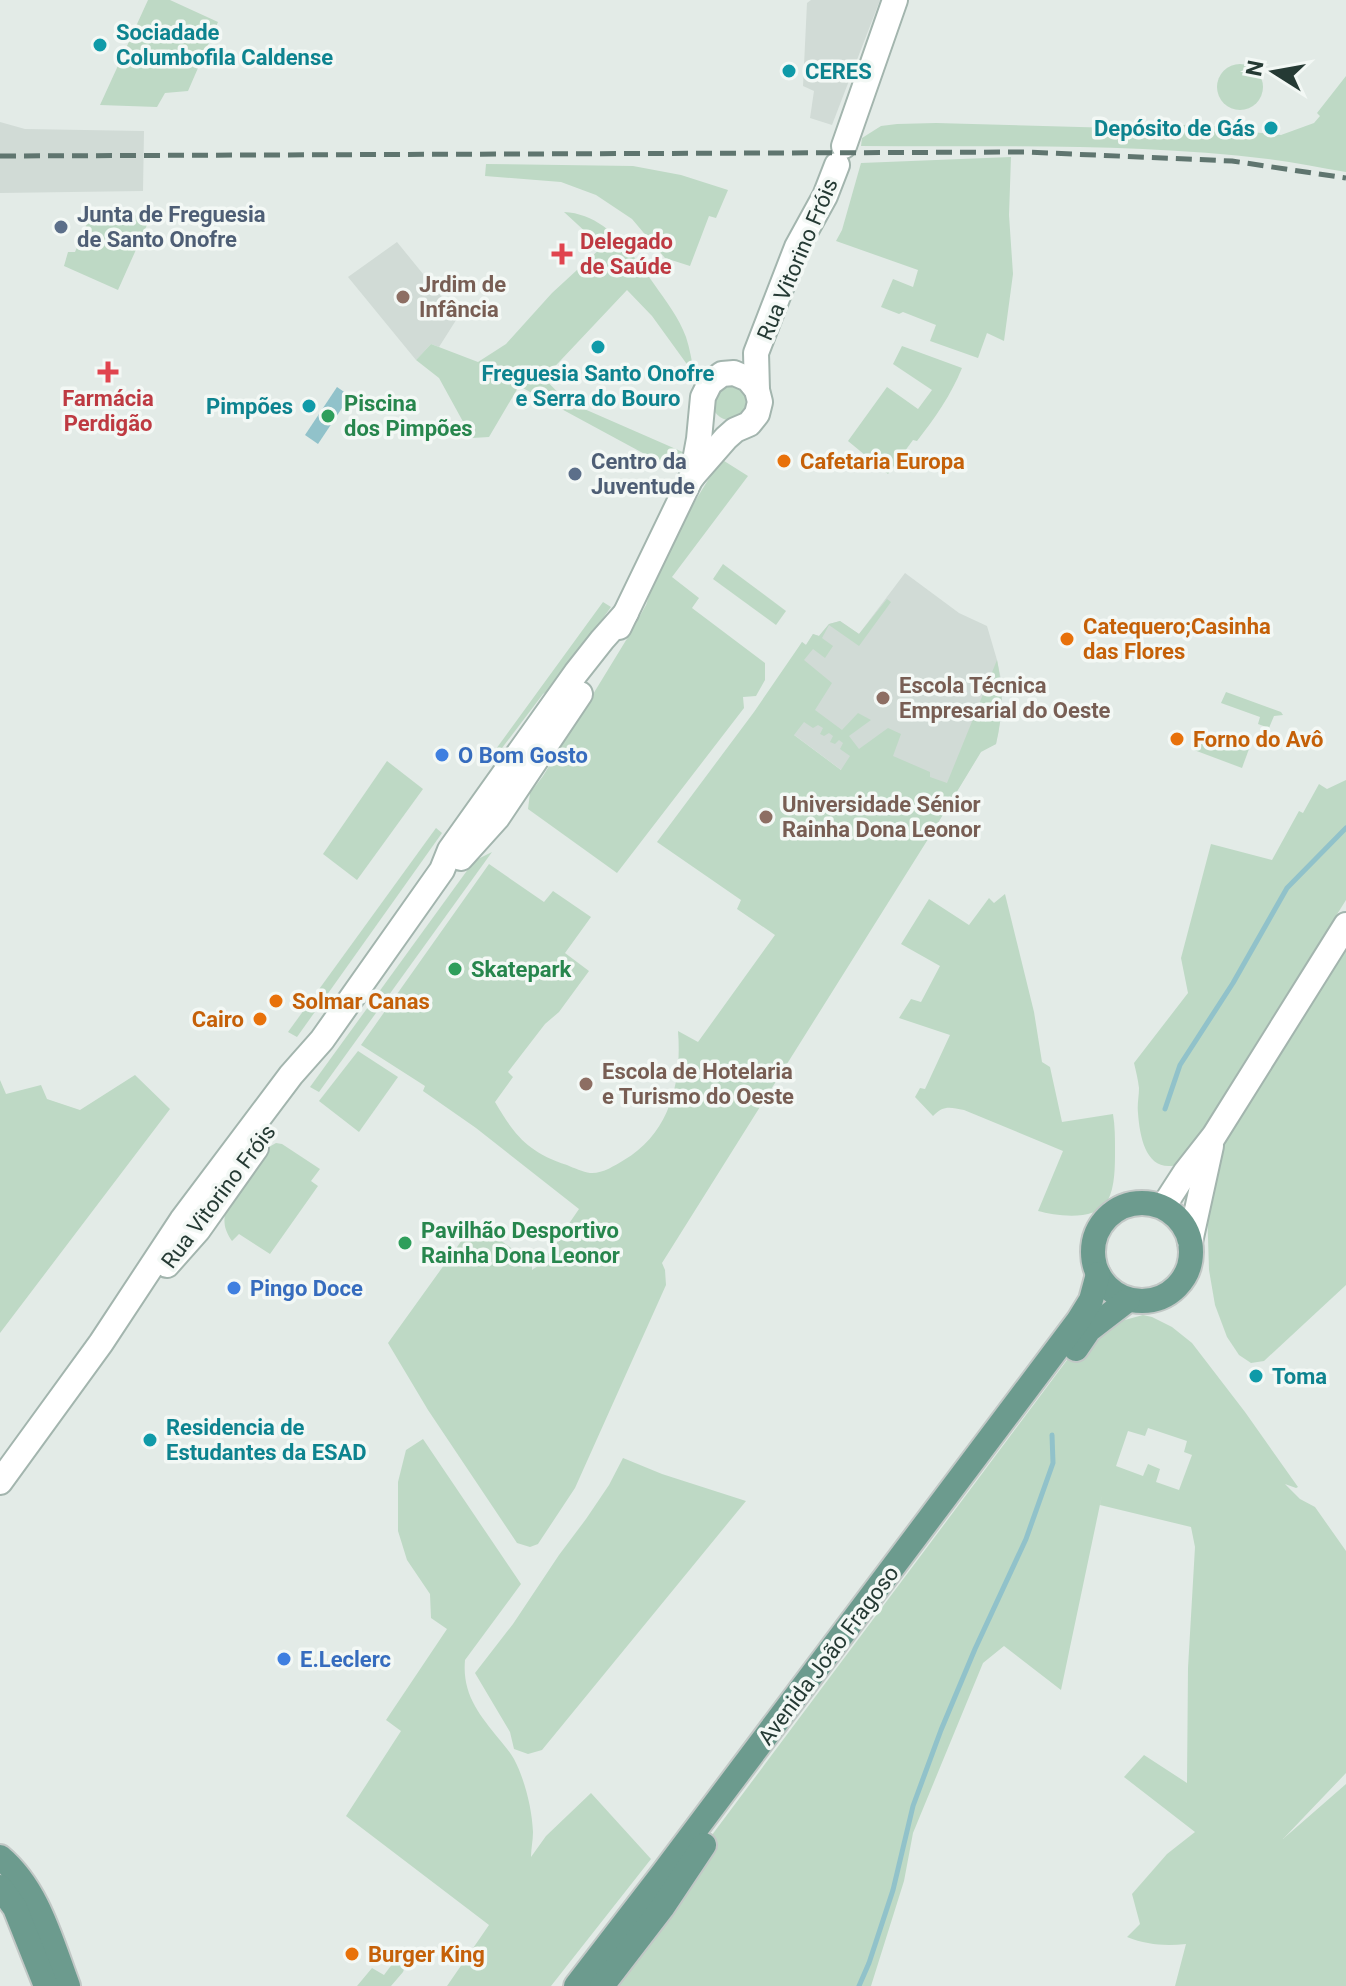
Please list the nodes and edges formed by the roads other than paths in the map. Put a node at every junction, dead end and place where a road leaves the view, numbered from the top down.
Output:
1 (895, 0) edge
2 (756, 353) junction
3 (734, 373) junction
4 (757, 390) junction
5 (703, 407) junction
6 (735, 430) junction
7 (691, 478) junction
8 (1346, 925) edge
9 (1214, 1136) junction
10 (1163, 1207) junction
11 (1190, 1242) junction
12 (1098, 1274) junction
13 (1128, 1300) junction
14 (0, 1482) edge
15 (0, 1857) edge
16 (0, 1887) edge
17 (46, 1986) edge
18 (68, 1986) edge
19 (576, 1986) edge
20 (602, 1986) edge

1 - 2 main road, Rua Vitorino Fróis
2 - 3 main road, Rua Vitorino Fróis
2 - 4 main road, Rua Vitorino Fróis
3 - 4 main road
3 - 5 main road, Rua Vitorino Fróis
4 - 6 main road, Rua Vitorino Fróis
5 - 6 main road
5 - 7 main road, Rua Vitorino Fróis
6 - 7 main road, Rua Vitorino Fróis
7 - 14 main road, Rua Vitorino Fróis
8 - 9 main road
9 - 10 main road
9 - 11 main road
10 - 11 main road
10 - 12 main road
11 - 13 main road
12 - 13 main road
12 - 19 main road, Avenida João Fragoso
13 - 20 main road, Avenida João Fragoso
15 - 18 main road
16 - 17 main road

